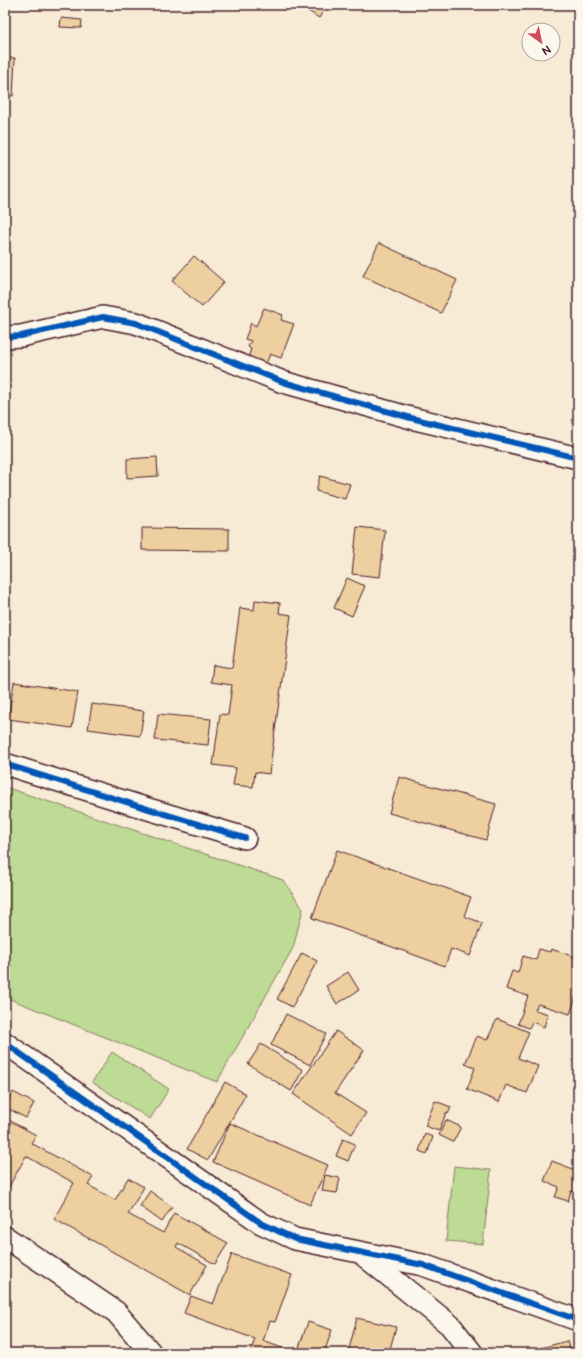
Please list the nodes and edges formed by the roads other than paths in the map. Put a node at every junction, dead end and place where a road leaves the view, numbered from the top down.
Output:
1 (5, 337) edge
2 (578, 458) edge
3 (5, 764) edge
4 (245, 838) dead end
5 (5, 1043) edge
6 (5, 1237) edge
7 (360, 1252) junction
8 (578, 1320) edge
9 (151, 1353) edge
10 (472, 1353) edge

1 - 2 street
3 - 4 street
5 - 7 street
6 - 9 street
7 - 8 street
7 - 10 street

